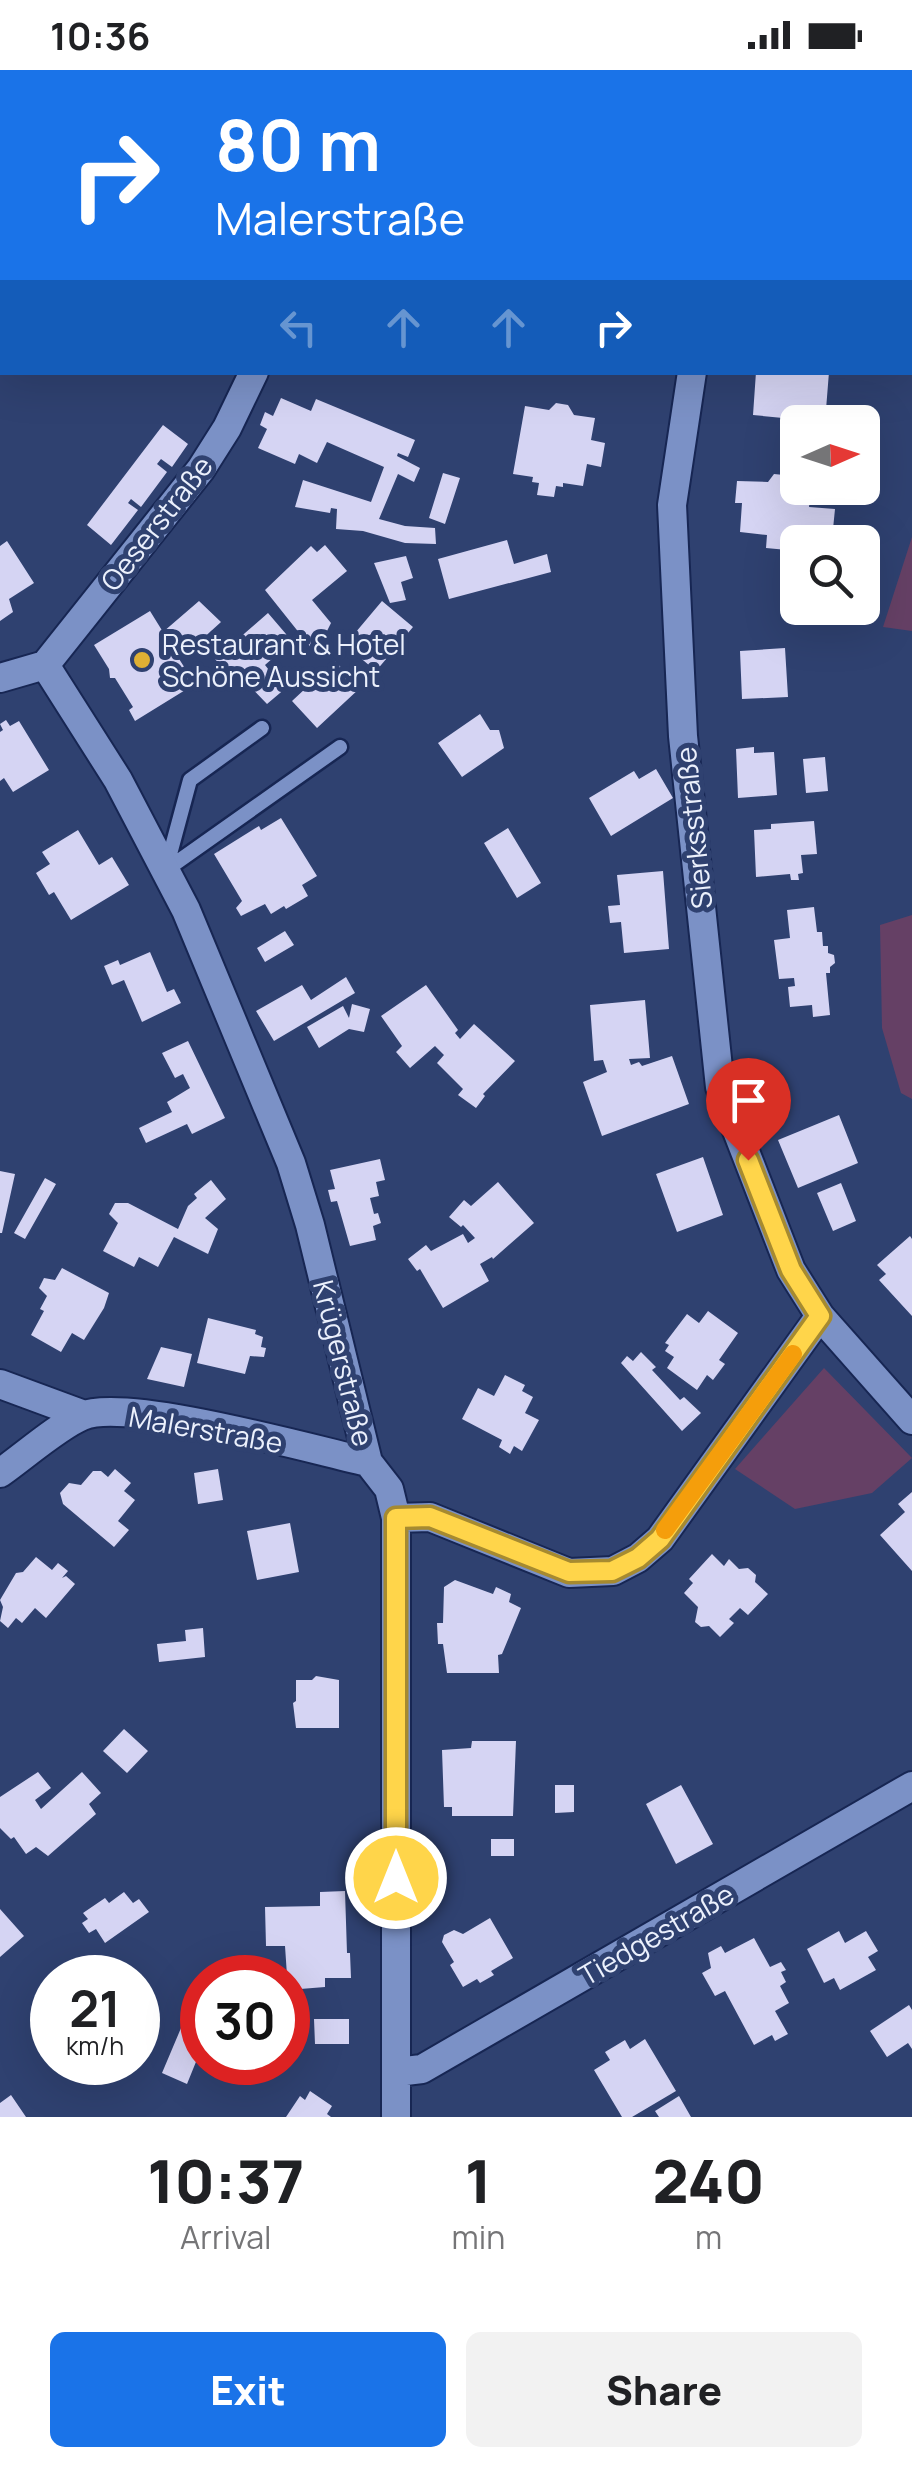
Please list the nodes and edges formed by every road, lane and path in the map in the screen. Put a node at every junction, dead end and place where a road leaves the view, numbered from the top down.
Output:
1 (253, 375) edge
2 (692, 375) edge
3 (45, 665) junction
4 (0, 678) edge
5 (262, 728) dead end
6 (340, 747) dead end
7 (166, 870) junction
8 (820, 1316) junction
9 (0, 1384) edge
10 (84, 1415) junction
11 (912, 1420) edge
12 (368, 1462) junction
13 (0, 1473) edge
14 (396, 1518) junction
15 (912, 1786) edge
16 (397, 2072) junction
17 (396, 2117) edge

1 - 3 street, Oeserstraße
2 - 8 street, Sierksstraße
3 - 4 street
3 - 7 street, Krügerstraße
5 - 7 lane
6 - 7 lane
7 - 12 street, Krügerstraße
8 - 11 street, Sierksstraße
8 - 14 street
9 - 10 street
10 - 12 street, Malerstraße
10 - 13 street
12 - 14 street, Krügerstraße
14 - 16 street, Krügerstraße
15 - 16 street, Tiedgestraße
16 - 17 street, Krügerstraße

